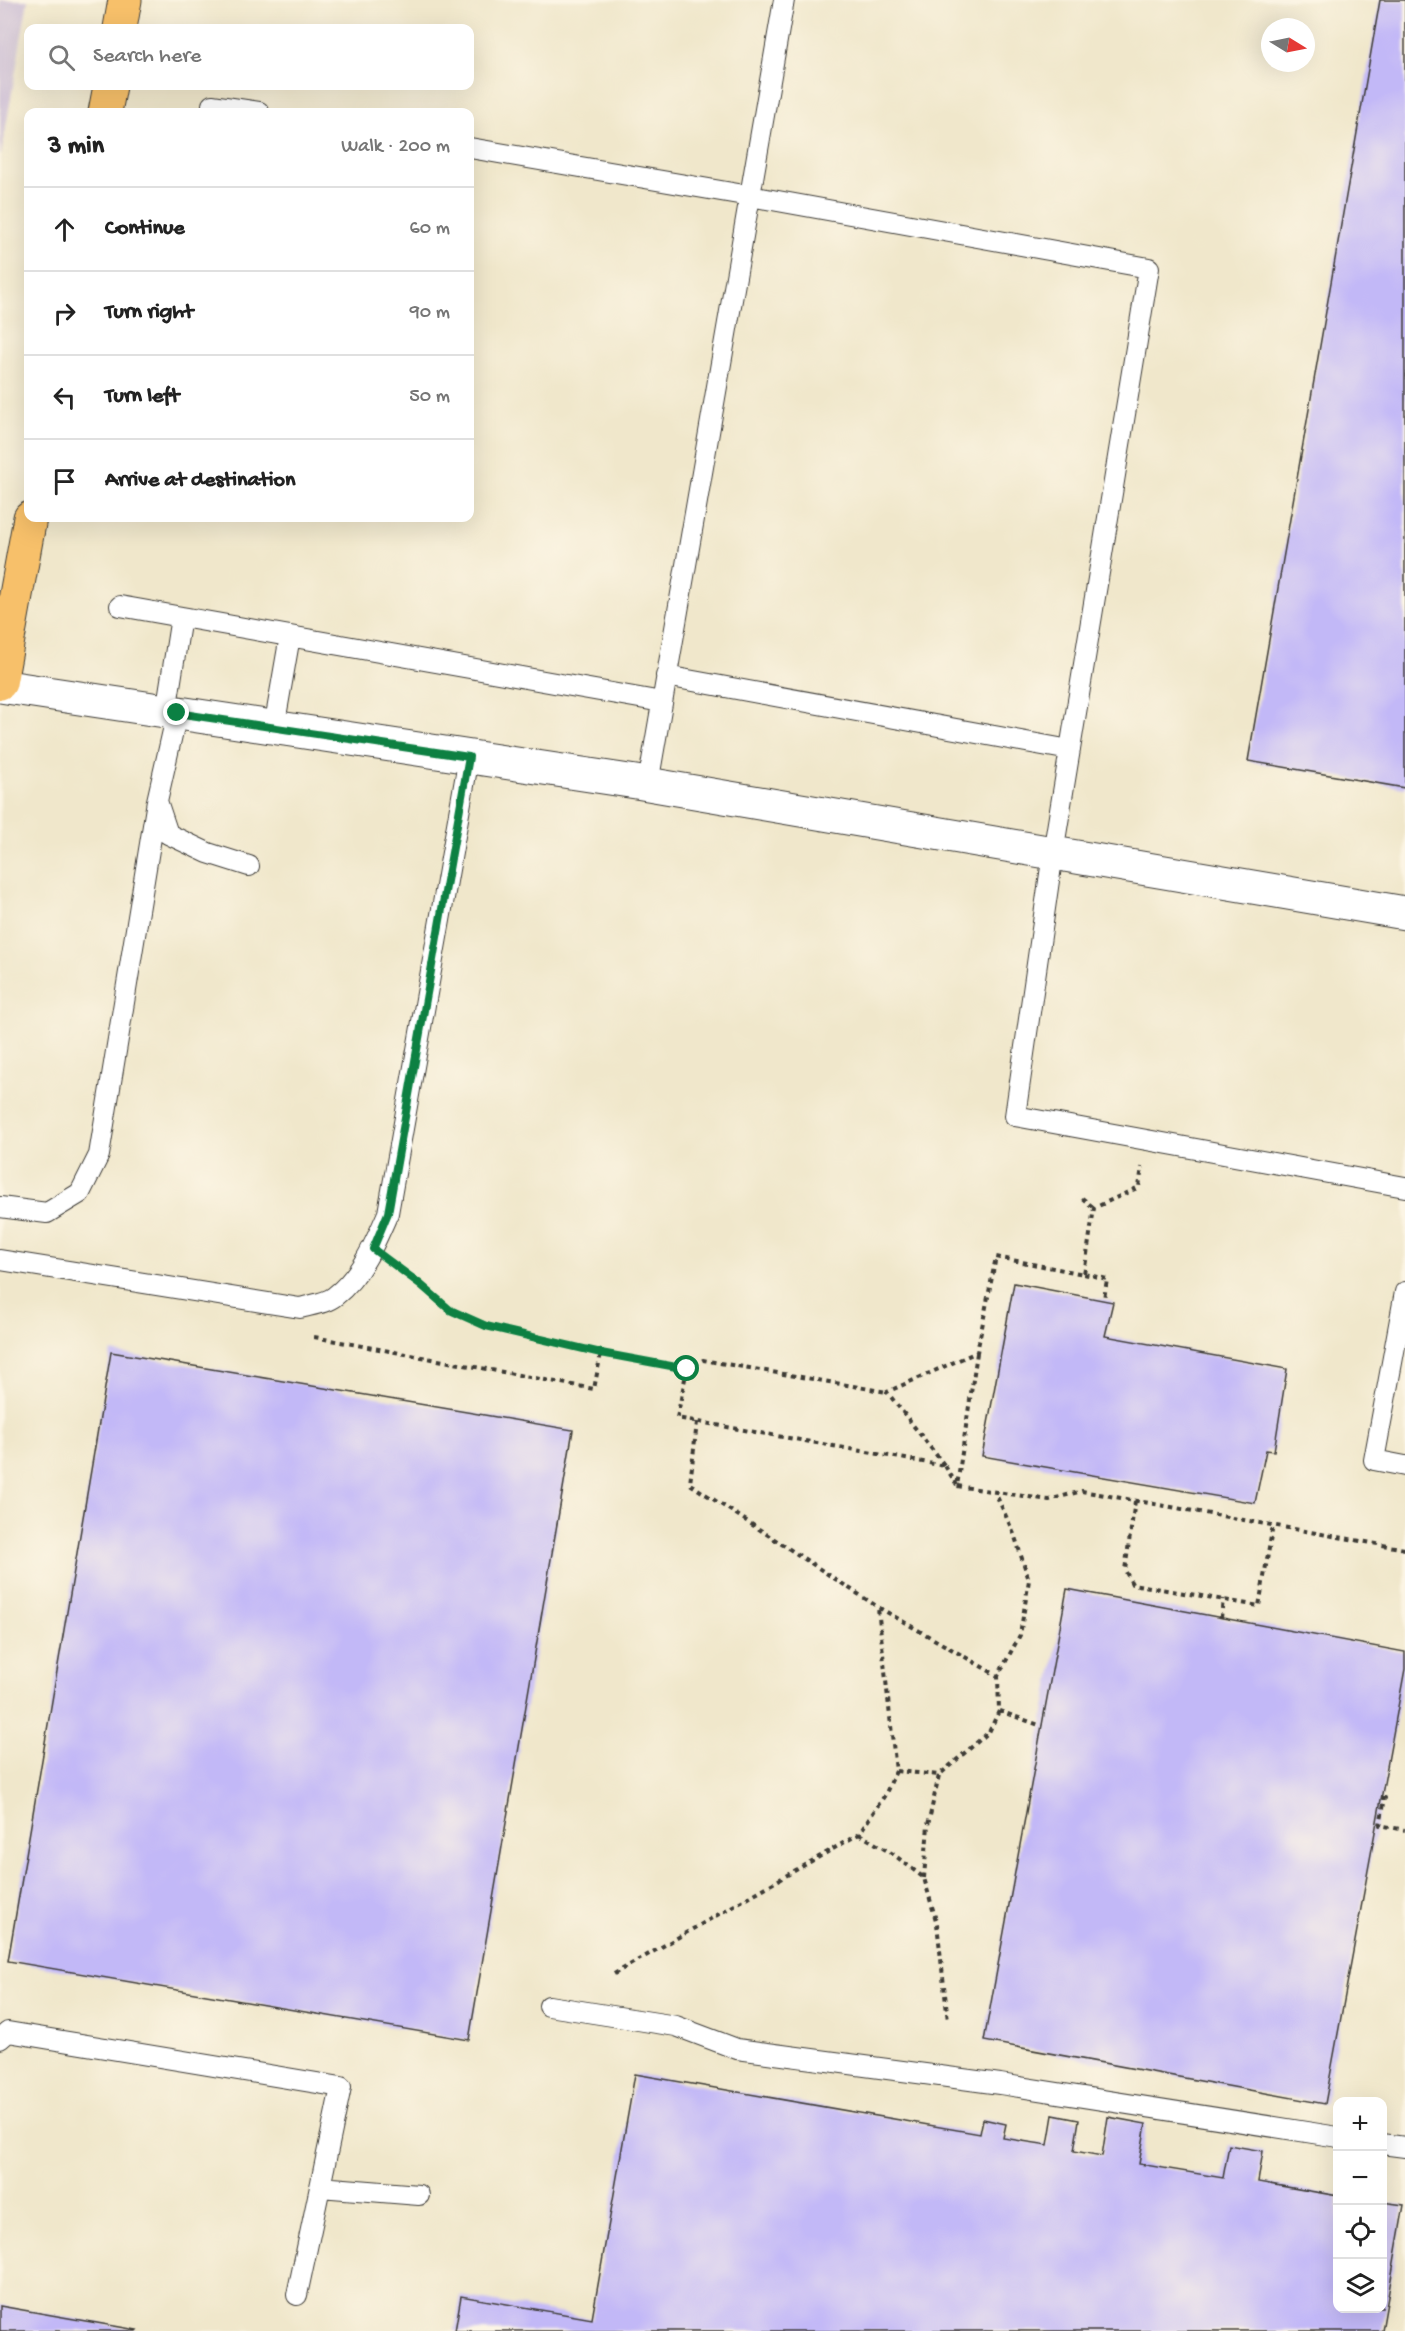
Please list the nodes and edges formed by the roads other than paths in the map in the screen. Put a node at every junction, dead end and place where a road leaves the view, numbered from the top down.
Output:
1 (125, 0) edge
2 (784, 0) edge
3 (121, 24) edge
4 (109, 90) edge
5 (212, 105) dead end
6 (106, 108) edge
7 (232, 108) edge
8 (474, 149) edge
9 (750, 196) junction
10 (29, 522) edge
11 (120, 606) dead end
12 (181, 617) junction
13 (290, 636) junction
14 (666, 676) junction
15 (0, 685) edge
16 (662, 702) junction
17 (171, 712) junction
18 (274, 728) junction
19 (1070, 750) junction
20 (469, 757) junction
21 (648, 784) junction
22 (158, 801) junction
23 (1053, 853) junction
24 (249, 866) dead end
25 (1405, 913) edge
26 (1405, 1187) edge
27 (0, 1207) edge
28 (0, 1260) edge
29 (1405, 1292) edge
30 (1405, 1466) edge
31 (549, 2006) dead end
32 (0, 2039) edge
33 (1333, 2136) edge
34 (1387, 2145) edge
35 (1405, 2147) edge
36 (320, 2187) junction
37 (419, 2195) dead end
38 (297, 2295) dead end

1 - 3 main road
2 - 9 lane
4 - 6 main road
5 - 7 lane
8 - 9 lane
9 - 14 lane
9 - 19 lane
10 - 15 main road
11 - 12 lane
12 - 13 lane
12 - 17 lane
13 - 16 lane
13 - 18 lane
14 - 16 lane
14 - 19 lane
15 - 17 street
16 - 21 lane
17 - 18 street
17 - 22 lane
18 - 20 street
19 - 23 lane
20 - 21 street
20 - 28 lane
21 - 23 street
22 - 24 lane
22 - 27 lane
23 - 25 street
23 - 26 lane
29 - 30 lane
31 - 33 lane
32 - 36 lane
34 - 35 lane
36 - 37 lane
36 - 38 lane

